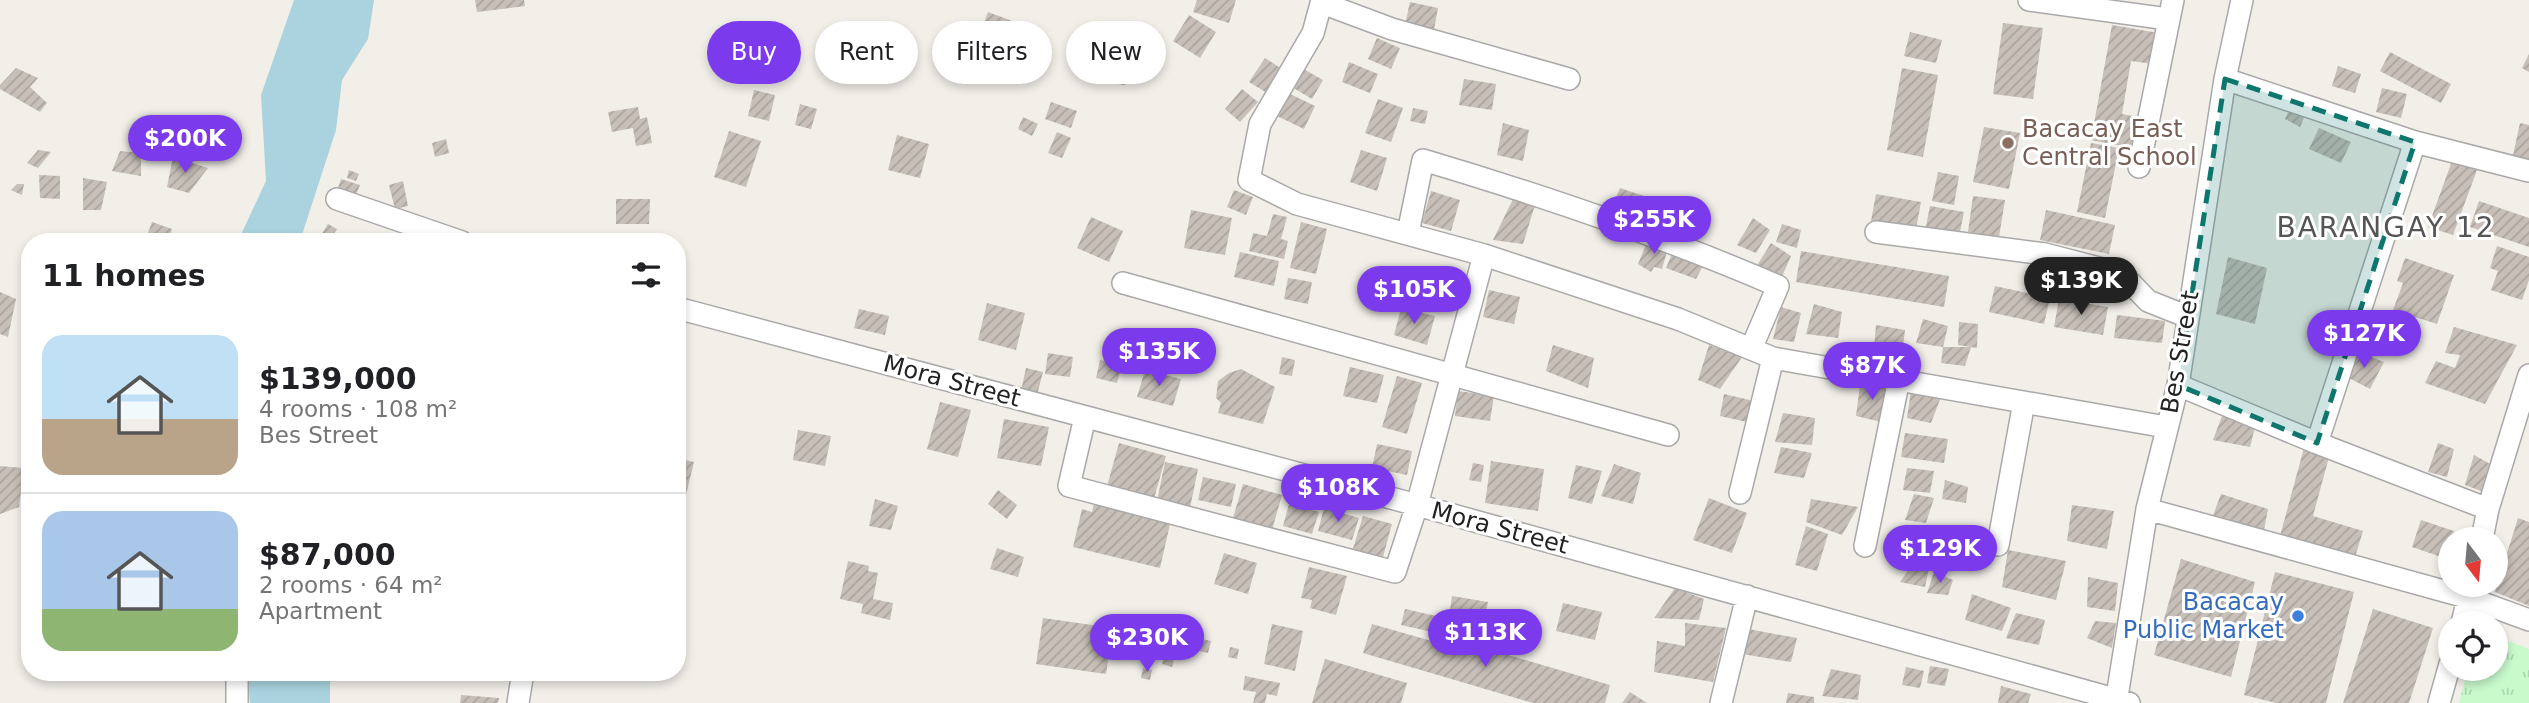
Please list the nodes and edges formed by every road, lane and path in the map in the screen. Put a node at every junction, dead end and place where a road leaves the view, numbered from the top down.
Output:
1 (2029, 0) edge
2 (2242, 0) edge
3 (1322, 2) edge
4 (2171, 10) edge
5 (1569, 79) dead end
6 (2225, 79) junction
7 (2415, 142) junction
8 (2140, 167) dead end
9 (2529, 172) edge
10 (337, 199) dead end
11 (1876, 232) dead end
12 (436, 233) edge
13 (1408, 233) junction
14 (1484, 255) junction
15 (1123, 283) dead end
16 (686, 310) edge
17 (2188, 317) junction
18 (1751, 349) junction
19 (1773, 358) junction
20 (2529, 374) edge
21 (1454, 375) junction
22 (1899, 379) junction
23 (2178, 385) junction
24 (2024, 402) junction
25 (1085, 417) junction
26 (2166, 427) junction
27 (1668, 435) dead end
28 (2318, 443) junction
29 (1740, 493) dead end
30 (1417, 505) junction
31 (2147, 509) junction
32 (2488, 509) junction
33 (2484, 527) edge
34 (1998, 545) dead end
35 (1865, 546) dead end
36 (2438, 583) edge
37 (1747, 596) junction
38 (2482, 597) edge
39 (2529, 620) edge
40 (237, 681) edge
41 (522, 681) edge
42 (2445, 681) edge
43 (2121, 702) edge
44 (237, 703) edge
45 (518, 703) edge
46 (1721, 703) edge
47 (2439, 703) edge

1 - 4 street
2 - 6 street, Bes Street
3 - 5 street
3 - 13 street
4 - 8 street
6 - 7 street
6 - 17 street, Bes Street
7 - 9 street
7 - 28 street
10 - 12 street
11 - 17 street
13 - 14 street
13 - 18 street
14 - 18 street
14 - 21 street
15 - 21 street
16 - 25 street, Mora Street
17 - 23 street, Bes Street
18 - 19 street
19 - 22 street
19 - 29 street
20 - 32 street
21 - 27 street
21 - 30 street
22 - 24 street
22 - 35 street
23 - 26 street, Bes Street
23 - 28 street
24 - 26 street
24 - 34 street
25 - 30 street, Mora Street
25 - 30 street
26 - 31 street, Bes Street
28 - 32 street
30 - 37 street, Mora Street
31 - 36 street
31 - 43 street, Bes Street
32 - 33 street
37 - 43 street, Mora Street
37 - 46 street
38 - 39 street
40 - 44 street
41 - 45 street
42 - 47 street

